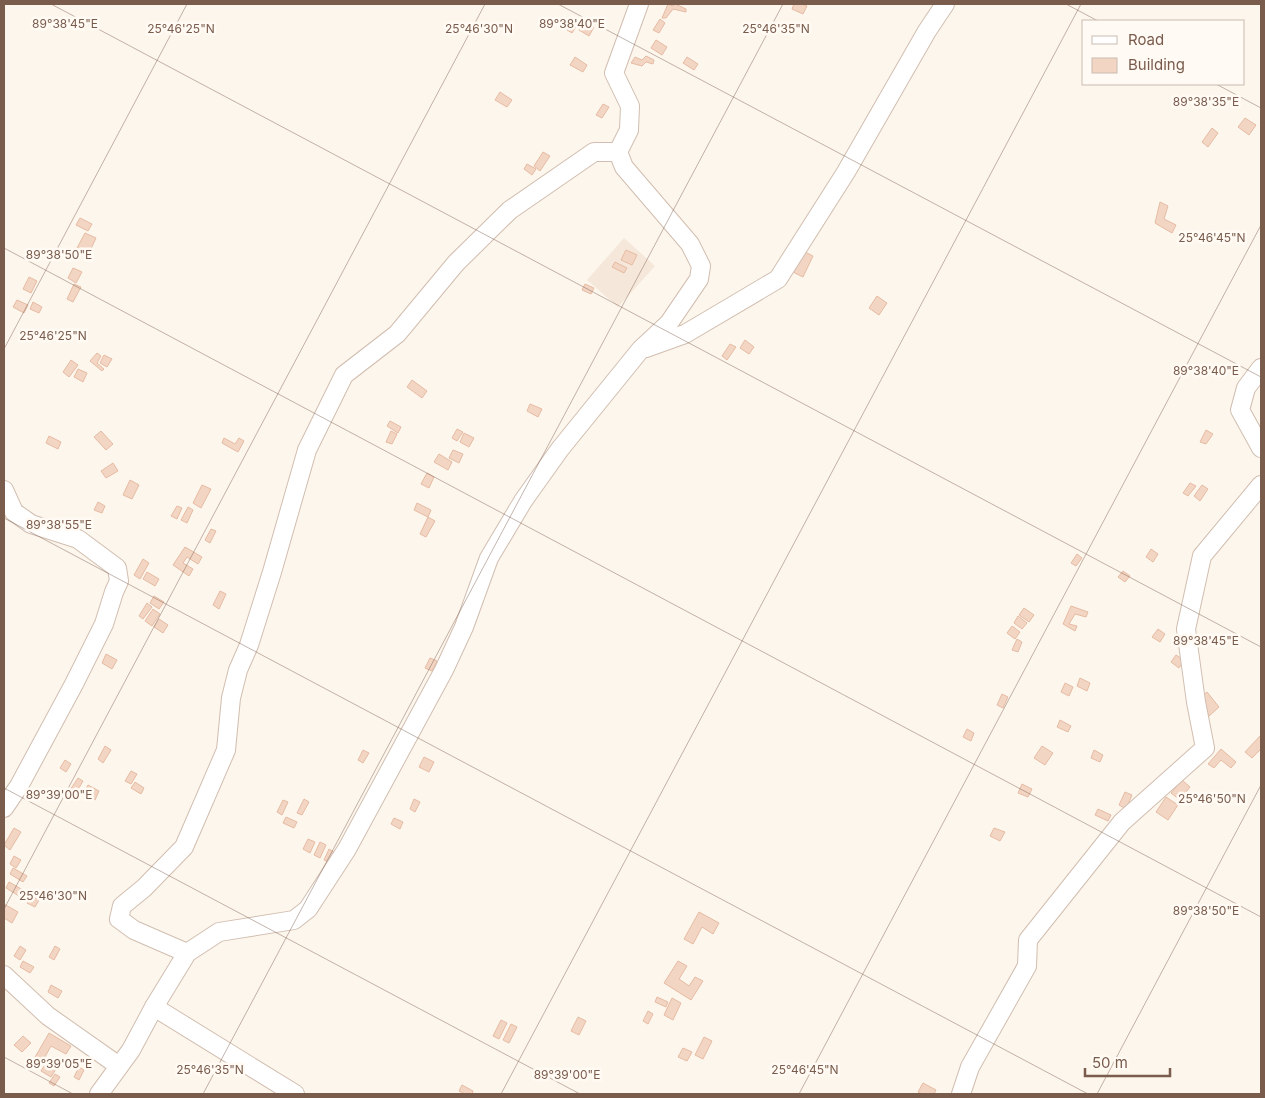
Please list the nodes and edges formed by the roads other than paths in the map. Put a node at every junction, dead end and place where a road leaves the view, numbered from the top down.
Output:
1 (639, 4) edge
2 (945, 4) edge
3 (618, 152) junction
4 (641, 349) junction
5 (1261, 368) edge
6 (1261, 448) edge
7 (1261, 485) edge
8 (4, 490) edge
9 (4, 808) edge
10 (188, 954) junction
11 (4, 975) edge
12 (154, 1006) junction
13 (119, 1066) junction
14 (98, 1094) edge
15 (295, 1094) edge
16 (961, 1094) edge

1 - 3 street
2 - 4 street
3 - 4 street
3 - 10 street
4 - 10 street
5 - 6 street
7 - 16 street
8 - 9 street
10 - 12 street
11 - 13 street
12 - 13 street
12 - 15 street
13 - 14 street

